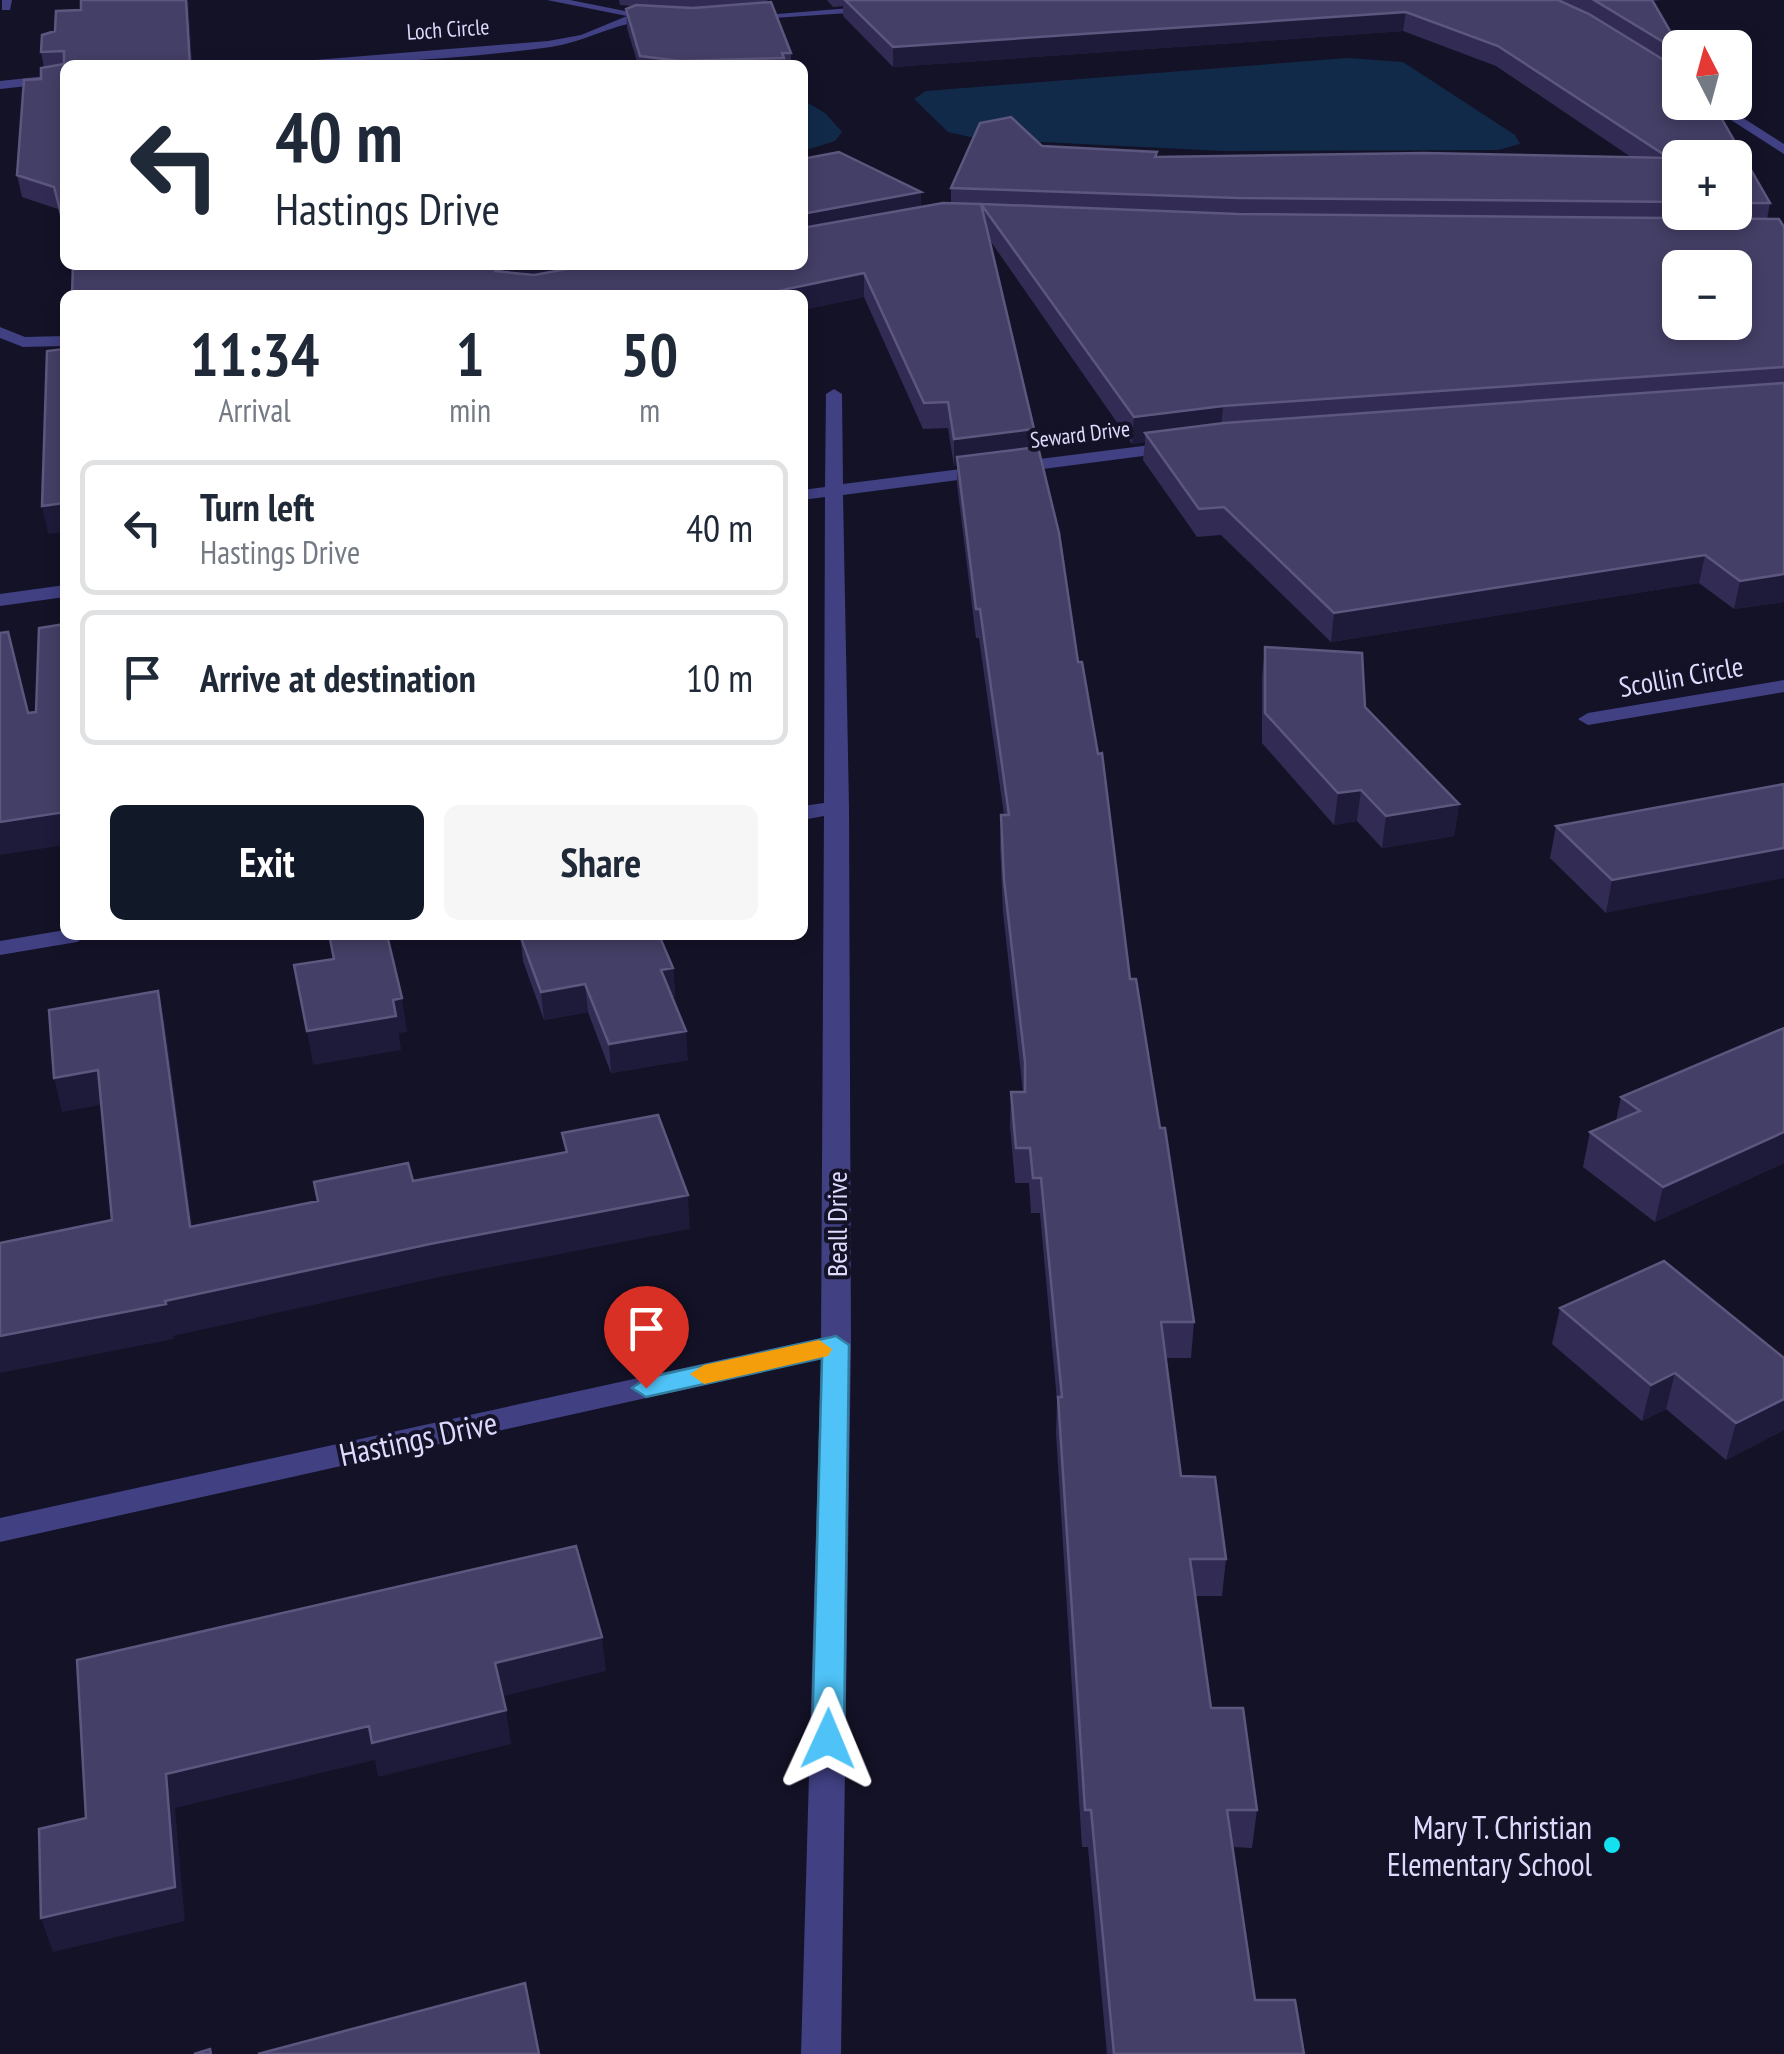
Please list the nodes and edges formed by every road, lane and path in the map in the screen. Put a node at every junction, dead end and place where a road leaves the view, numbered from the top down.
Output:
1 (552, 0) edge
2 (881, 8) edge
3 (636, 18) junction
4 (732, 18) edge
5 (674, 20) edge
6 (328, 60) edge
7 (60, 79) edge
8 (0, 85) edge
9 (1737, 120) edge
10 (1784, 150) edge
11 (0, 332) edge
12 (60, 341) edge
13 (834, 394) dead end
14 (1202, 444) edge
15 (832, 491) junction
16 (808, 494) edge
17 (60, 592) edge
18 (0, 600) edge
19 (1784, 686) edge
20 (1588, 719) dead end
21 (838, 808) junction
22 (808, 813) edge
23 (60, 938) edge
24 (0, 948) edge
25 (836, 1345) junction
26 (0, 1530) edge
27 (821, 2054) edge

1 - 3 street
2 - 4 street
3 - 5 street
3 - 6 street, Loch Circle
7 - 8 street
9 - 10 street
11 - 12 street
13 - 15 street, Beall Drive
14 - 15 street, Seward Drive
15 - 16 street, Seward Drive
15 - 21 street, Beall Drive
17 - 18 street
19 - 20 street, Scollin Circle
21 - 22 street
21 - 25 street, Beall Drive
23 - 24 street
25 - 26 street, Hastings Drive
25 - 27 street, Beall Drive

